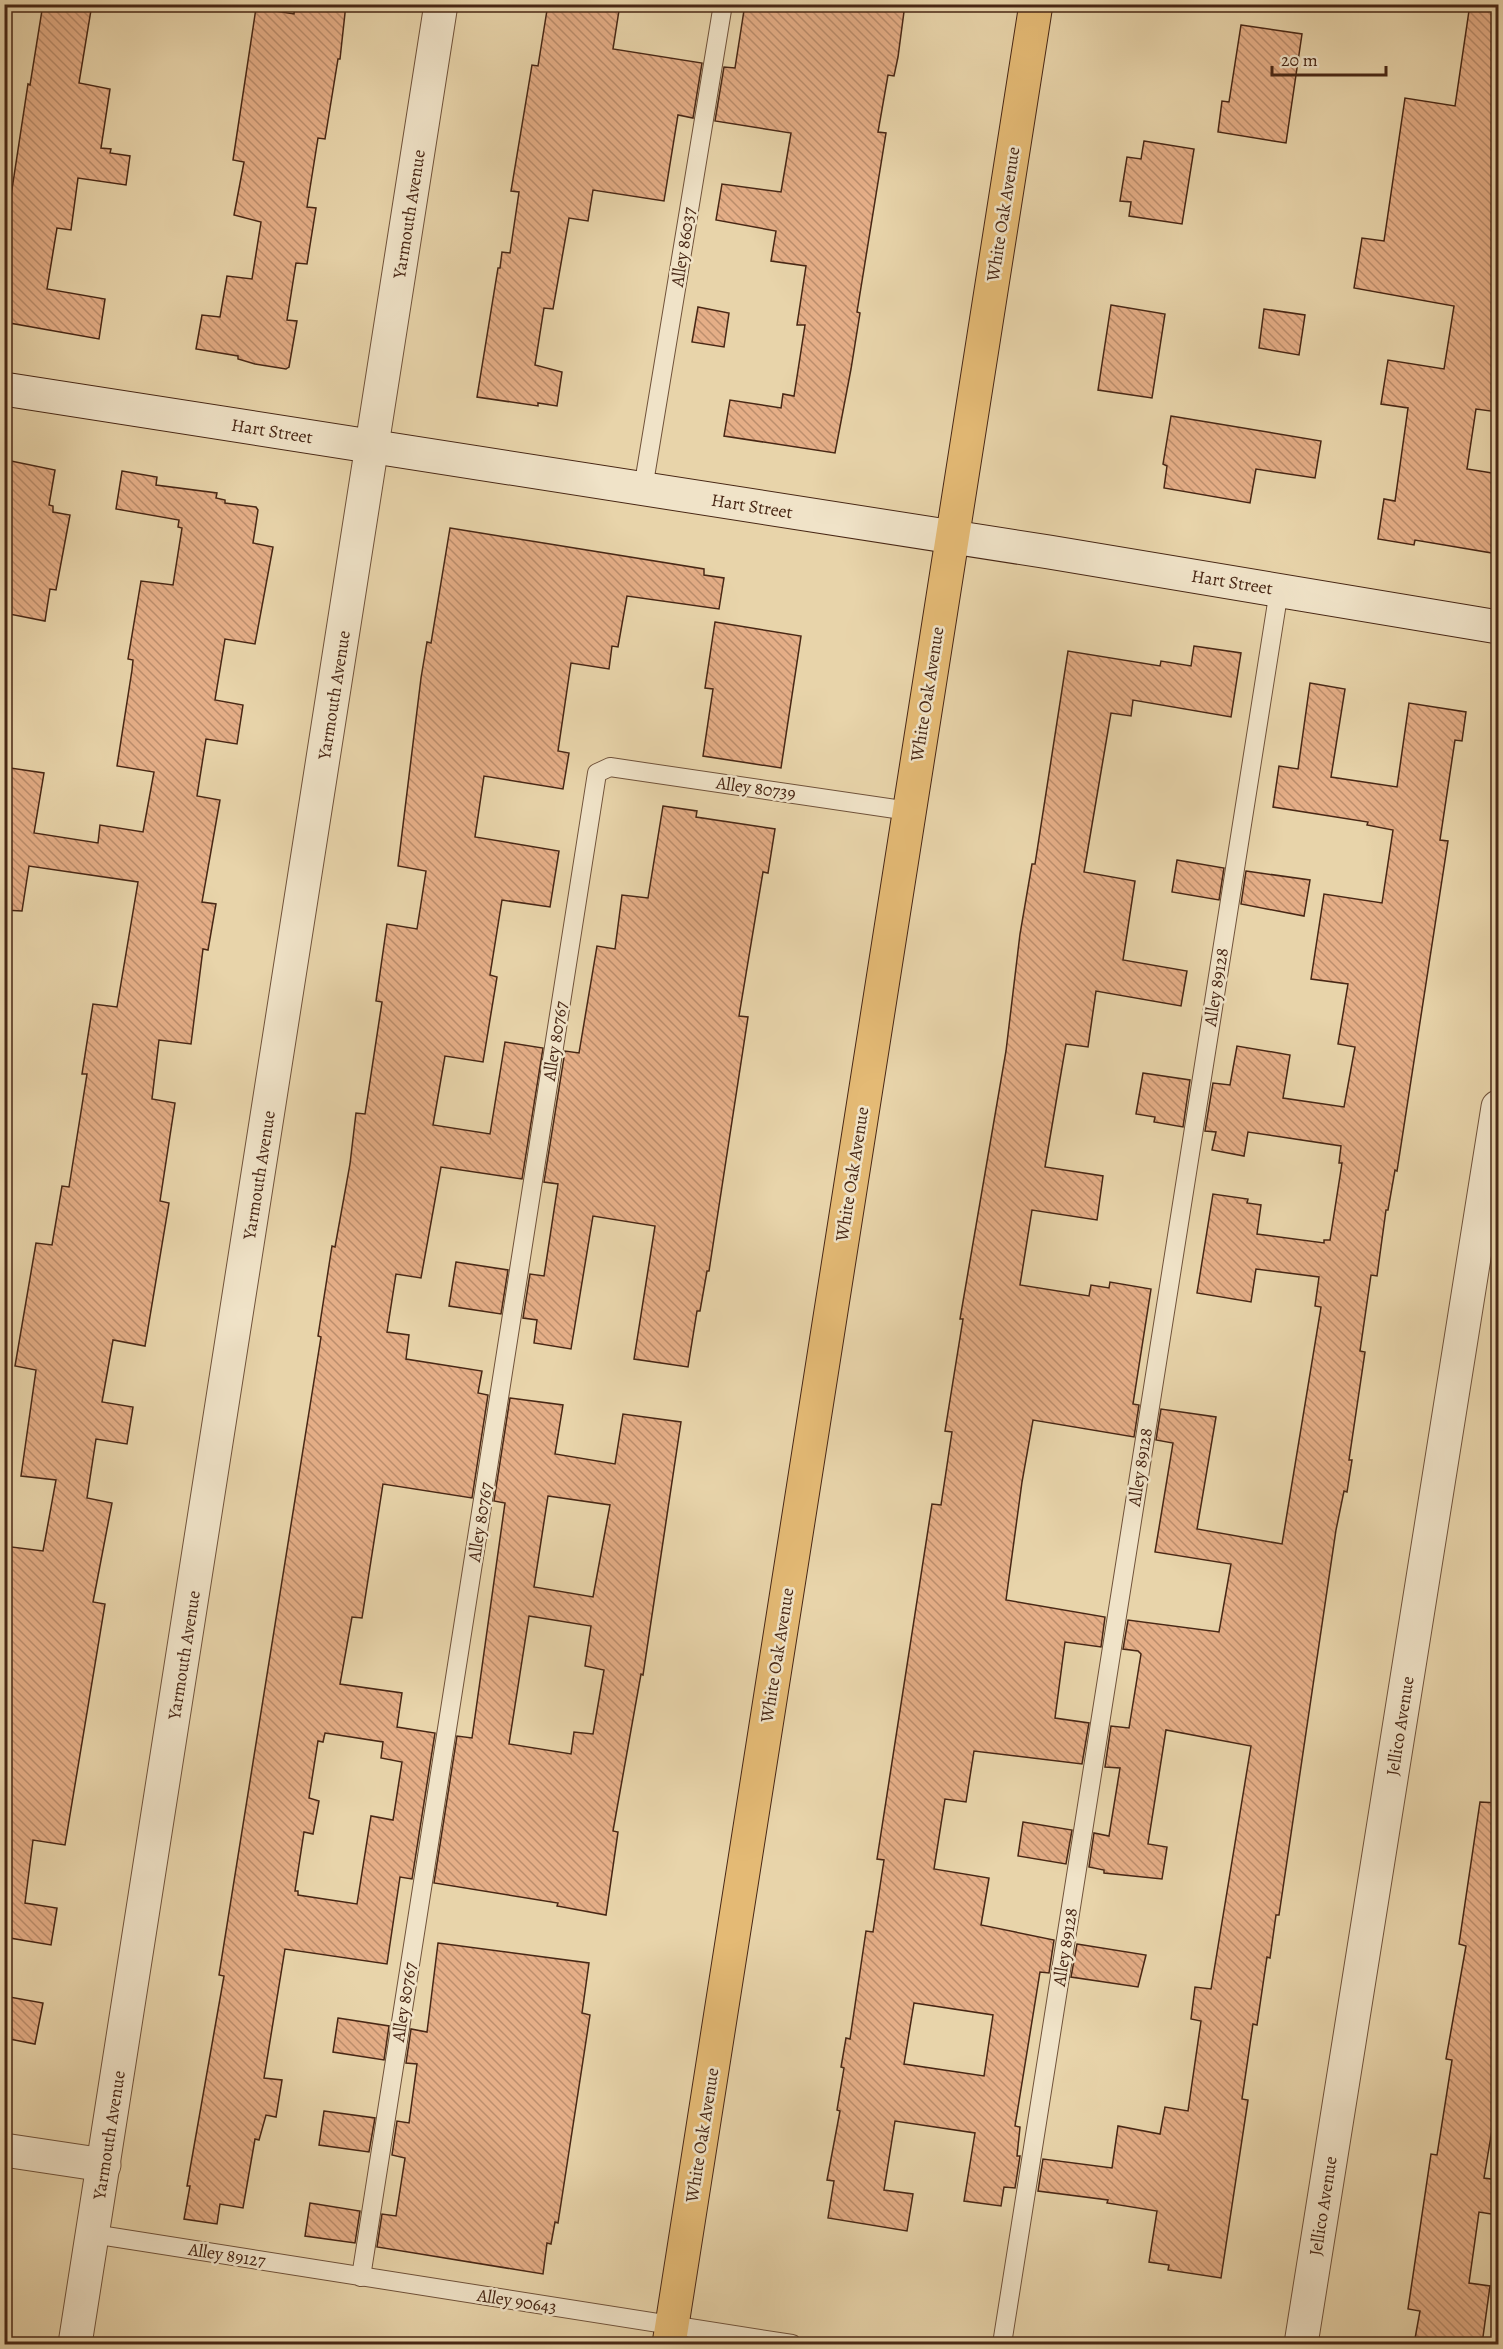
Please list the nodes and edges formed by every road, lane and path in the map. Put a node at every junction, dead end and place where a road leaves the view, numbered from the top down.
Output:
1 (441, 4) edge
2 (723, 4) edge
3 (1036, 4) edge
4 (4, 389) edge
5 (373, 447) junction
6 (643, 489) junction
7 (951, 538) junction
8 (1279, 590) junction
9 (1498, 627) edge
10 (604, 770) joint
11 (909, 811) junction
12 (1498, 1107) edge
13 (4, 2150) edge
14 (104, 2165) junction
15 (93, 2234) junction
16 (361, 2277) junction
17 (670, 2335) edge
18 (75, 2344) edge
19 (792, 2344) edge
20 (1002, 2344) edge
21 (1301, 2344) edge

1 - 5 street, Yarmouth Avenue
2 - 6 lane, Alley 86037
3 - 7 main road, White Oak Avenue
4 - 5 street, Hart Street
5 - 6 street, Hart Street
5 - 14 street, Yarmouth Avenue
6 - 7 street, Hart Street
7 - 8 street, Hart Street
7 - 11 main road, White Oak Avenue
8 - 9 street, Hart Street
8 - 20 lane, Alley 89128
10 - 11 lane, Alley 80739
10 - 16 lane, Alley 80767
11 - 17 main road, White Oak Avenue
12 - 21 street, Jellico Avenue
13 - 14 street
14 - 15 street, Yarmouth Avenue
15 - 16 lane, Alley 89127
15 - 18 street, Yarmouth Avenue
16 - 17 lane, Alley 90643
17 - 19 lane, Alley 90643

